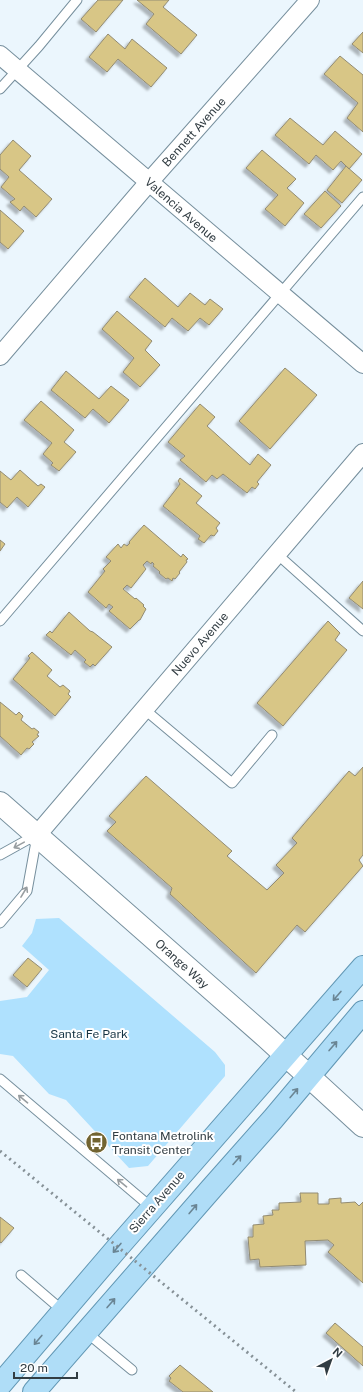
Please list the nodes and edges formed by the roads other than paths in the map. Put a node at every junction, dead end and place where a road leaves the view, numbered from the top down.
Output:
1 (77, 0) edge
2 (310, 0) edge
3 (0, 55) edge
4 (18, 70) junction
5 (0, 89) edge
6 (149, 182) junction
7 (363, 197) edge
8 (280, 295) junction
9 (0, 356) edge
10 (363, 364) edge
11 (363, 454) edge
12 (277, 554) junction
13 (0, 621) edge
14 (363, 631) edge
15 (144, 709) junction
16 (272, 735) dead end
17 (0, 803) edge
18 (37, 835) junction
19 (0, 855) edge
20 (0, 923) edge
21 (363, 967) edge
22 (363, 1012) edge
23 (286, 1056) junction
24 (308, 1076) junction
25 (0, 1079) edge
26 (363, 1126) edge
27 (152, 1208) junction
28 (21, 1276) dead end
29 (64, 1311) junction
30 (86, 1332) junction
31 (132, 1370) dead end
32 (0, 1385) edge
33 (34, 1392) edge

1 - 4 lane
2 - 6 street, Bennett Avenue
3 - 4 street, Valencia Avenue
4 - 5 lane
4 - 6 street, Valencia Avenue
6 - 8 street, Valencia Avenue
6 - 9 street, Bennett Avenue
7 - 8 lane
8 - 10 street, Valencia Avenue
8 - 13 lane
11 - 12 street, Nuevo Avenue
12 - 14 lane
12 - 15 street, Nuevo Avenue
15 - 16 lane
15 - 18 street, Nuevo Avenue
17 - 18 street, Orange Way
18 -> 19 lane
20 -> 18 lane
18 - 23 street, Orange Way
21 -> 23 main road, Sierra Avenue
24 -> 22 main road
23 - 24 street, Orange Way
23 - 27 main road, Sierra Avenue
24 - 26 street, Orange Way
30 -> 24 main road
27 -> 25 lane
27 -> 29 main road, Sierra Avenue
28 - 29 lane
29 -> 32 main road, Sierra Avenue
30 - 31 lane
30 - 33 main road

